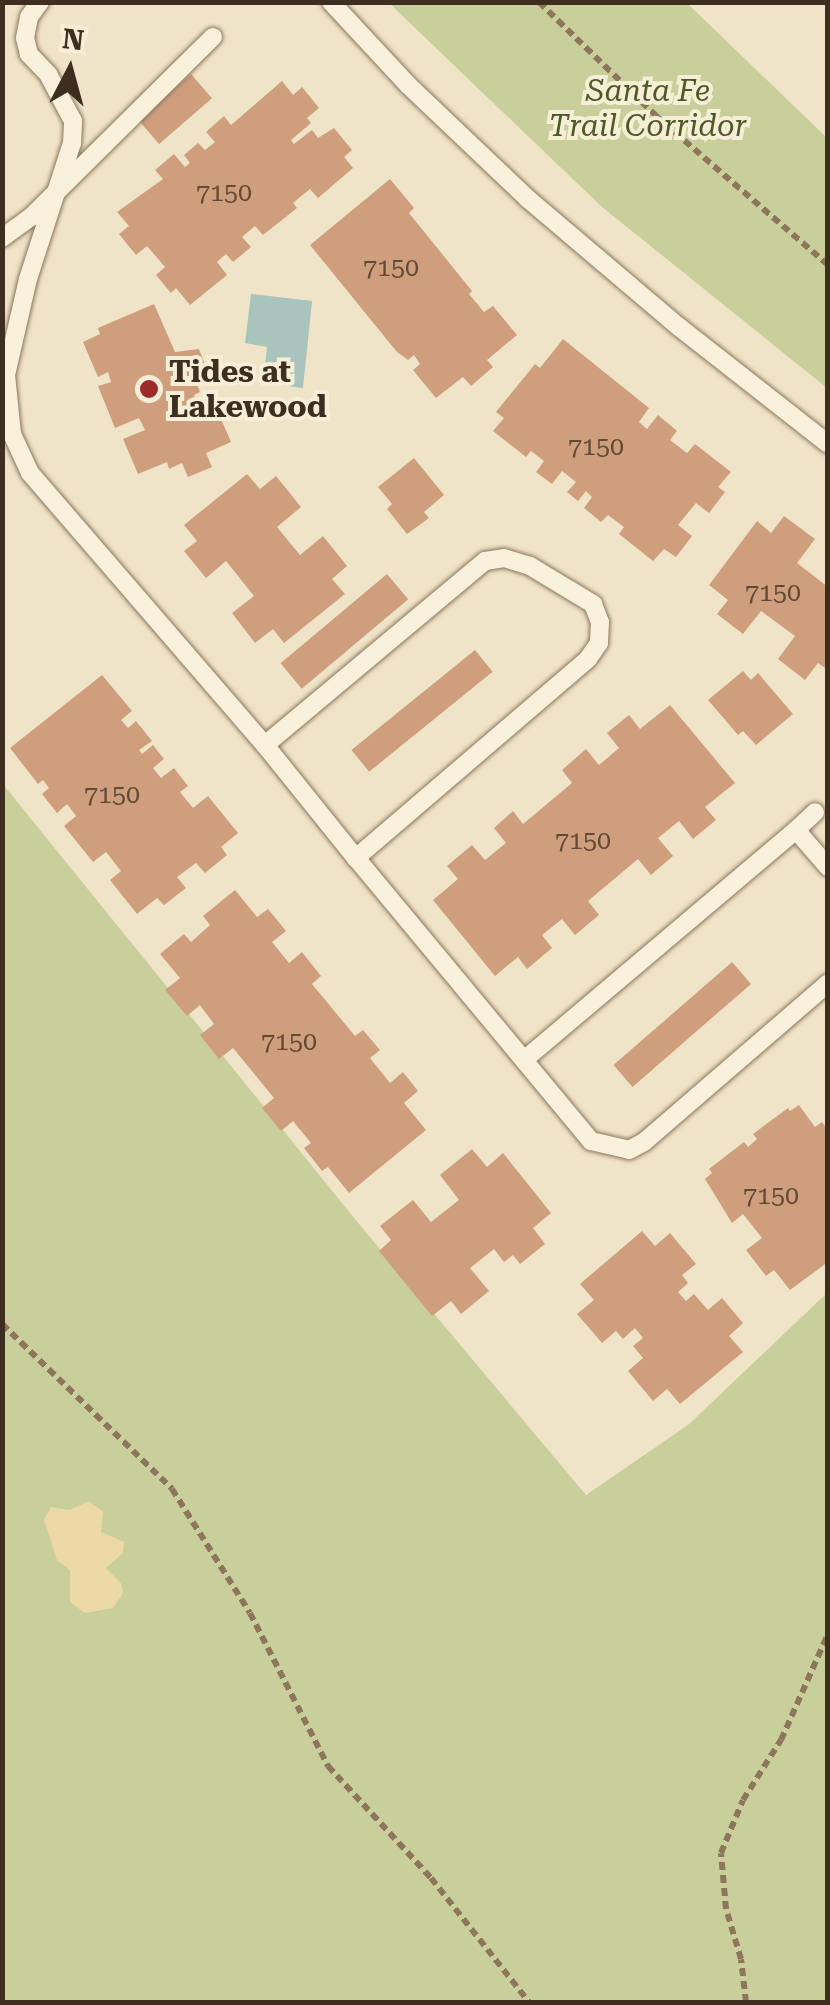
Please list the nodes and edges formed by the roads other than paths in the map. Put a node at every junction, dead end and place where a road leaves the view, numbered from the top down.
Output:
1 (40, 2) edge
2 (331, 2) edge
3 (213, 38) dead end
4 (62, 183) junction
5 (2, 238) edge
6 (4, 373) edge
7 (828, 444) edge
8 (265, 745) junction
9 (815, 812) dead end
10 (796, 830) junction
11 (356, 858) junction
12 (828, 867) edge
13 (828, 983) edge
14 (524, 1060) junction

1 - 4 lane
2 - 7 lane
3 - 4 lane
4 - 5 lane
4 - 6 lane
6 - 8 lane
8 - 11 lane
8 - 11 lane
9 - 10 lane
10 - 12 lane
10 - 14 lane
11 - 14 lane
13 - 14 lane

